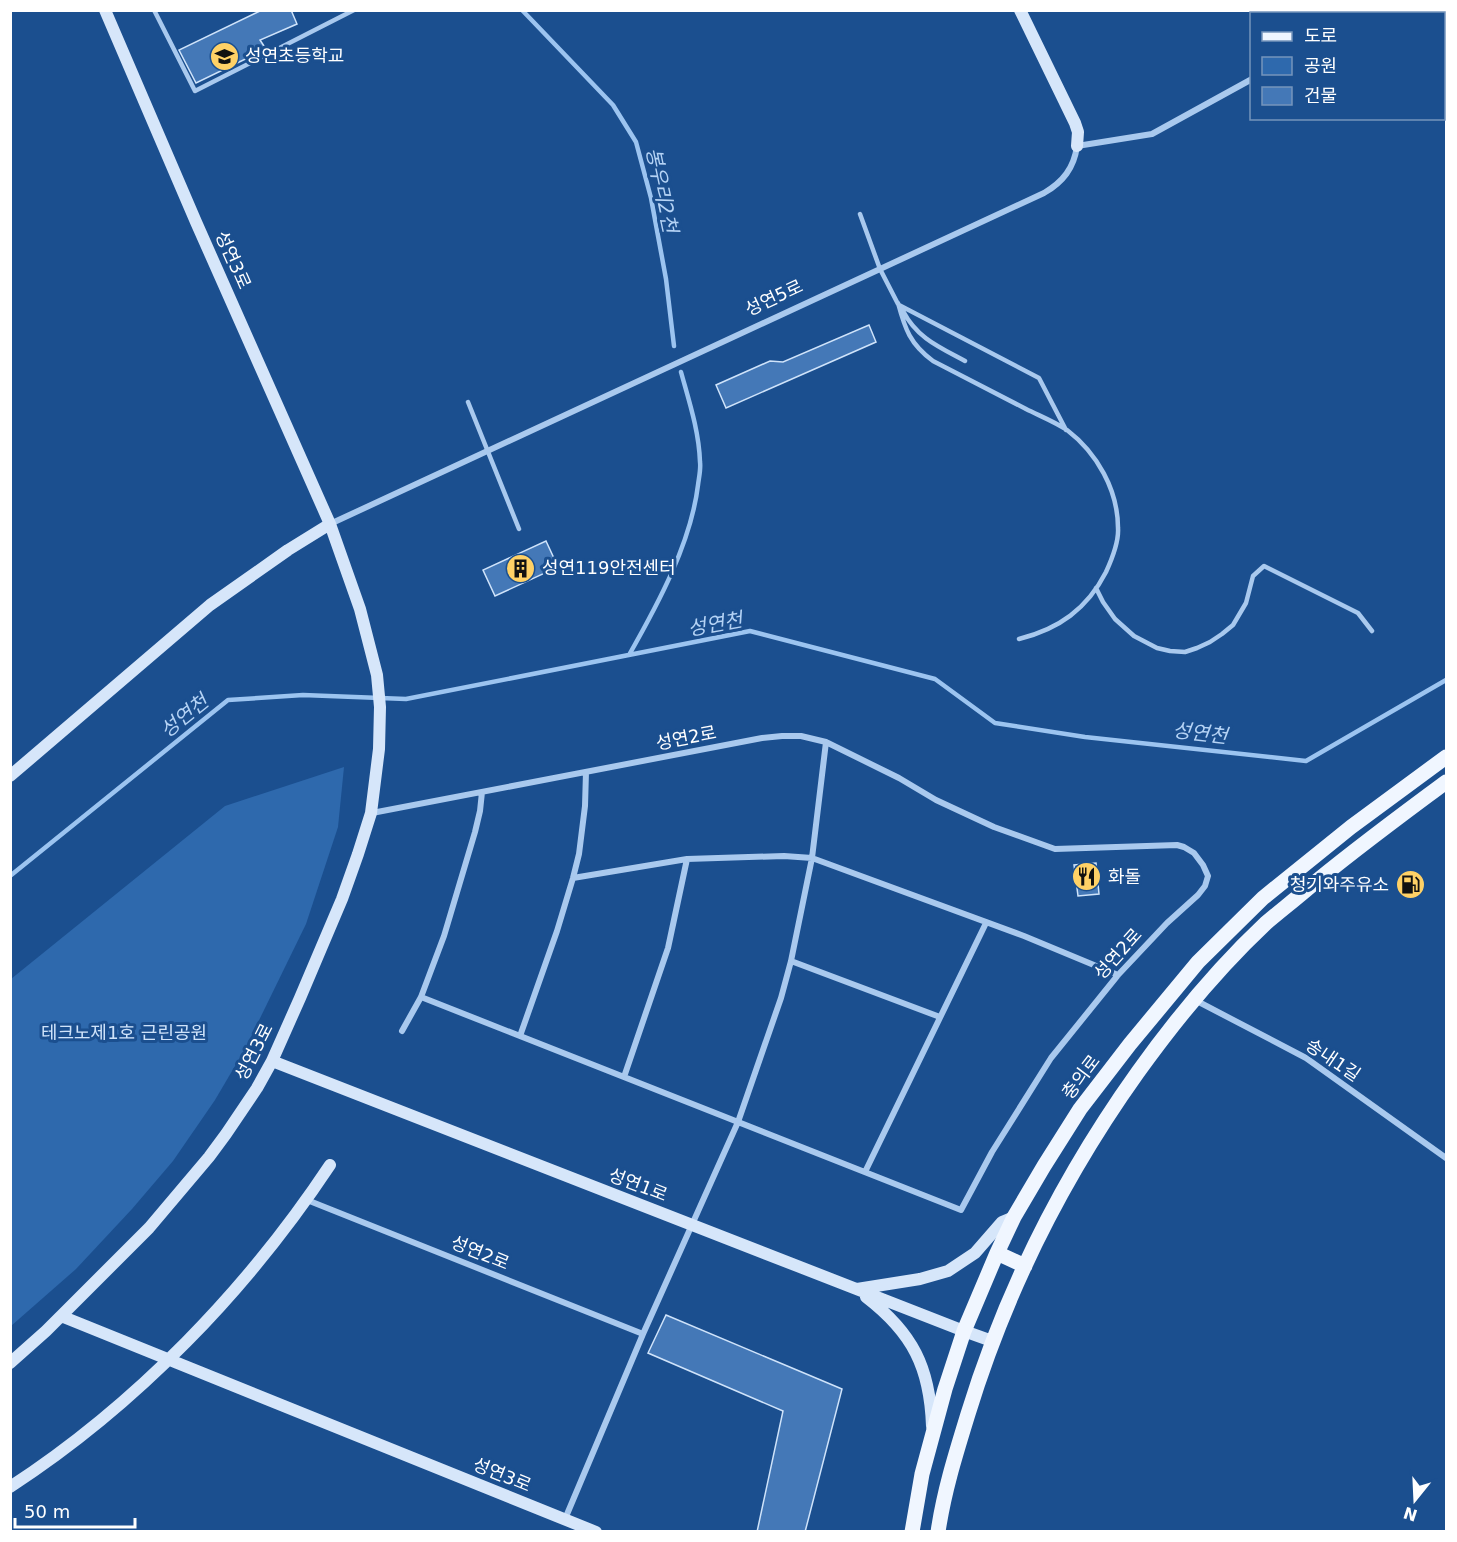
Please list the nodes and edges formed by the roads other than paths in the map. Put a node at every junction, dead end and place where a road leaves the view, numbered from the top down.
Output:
1 (105, 10) edge
2 (154, 10) edge
3 (354, 10) edge
4 (1020, 10) edge
5 (1250, 80) edge
6 (1077, 146) junction
7 (860, 214) dead end
8 (880, 269) junction
9 (898, 304) junction
10 (965, 361) dead end
11 (468, 402) dead end
12 (1066, 430) junction
13 (488, 451) junction
14 (330, 524) junction
15 (519, 529) dead end
16 (1096, 588) junction
17 (1372, 631) dead end
18 (1019, 639) dead end
19 (826, 742) junction
20 (1446, 758) edge
21 (586, 772) junction
22 (10, 776) edge
23 (1446, 782) edge
24 (482, 792) junction
25 (371, 813) junction
26 (812, 858) junction
27 (687, 859) junction
28 (573, 878) junction
29 (986, 922) junction
30 (791, 960) junction
31 (1118, 975) junction
32 (421, 997) junction
33 (1195, 1000) junction
34 (939, 1017) junction
35 (402, 1031) dead end
36 (520, 1036) junction
37 (272, 1061) junction
38 (624, 1077) junction
39 (738, 1122) junction
40 (1446, 1158) edge
41 (330, 1166) dead end
42 (865, 1172) junction
43 (307, 1200) junction
44 (1014, 1217) junction
45 (692, 1226) junction
46 (997, 1253) junction
47 (1025, 1266) junction
48 (856, 1289) junction
49 (61, 1316) junction
50 (964, 1331) junction
51 (643, 1334) junction
52 (992, 1341) junction
53 (170, 1360) junction
54 (10, 1362) edge
55 (932, 1437) junction
56 (10, 1487) edge
57 (565, 1520) junction
58 (596, 1532) edge
59 (912, 1532) edge
60 (938, 1532) edge

1 - 14 street, 성연3로
2 - 3 lane
4 - 6 street
5 - 6 street
6 - 8 street, 성연5로
7 - 8 lane
8 - 9 lane
8 - 13 street, 성연5로
9 - 10 lane
9 - 12 lane
9 - 12 lane
11 - 13 lane
12 - 16 lane
13 - 14 street, 성연5로
13 - 15 lane
14 - 22 street
14 - 25 street, 성연3로
16 - 17 lane
16 - 18 lane
19 - 21 street, 성연2로
19 - 26 street
19 - 31 street, 성연2로
20 - 44 main road, 충의로
21 - 24 street, 성연2로
21 - 28 street
23 - 33 main road
24 - 25 street, 성연2로
24 - 32 street
25 - 37 street, 성연3로
26 - 27 street
26 - 29 street
26 - 30 street
27 - 28 street
27 - 38 street
28 - 36 street
29 - 31 street
29 - 34 street
30 - 34 street
30 - 39 street
31 - 42 street, 성연2로
32 - 35 street
32 - 36 street, 성연2로
33 - 40 street, 송내1길
33 - 47 main road
34 - 42 street
36 - 38 street, 성연2로
37 - 45 street, 성연1로
37 - 49 street, 성연3로
38 - 39 street, 성연2로
39 - 42 street, 성연2로
39 - 45 street
41 - 43 street
43 - 51 street, 성연2로
43 - 53 street
44 - 46 main road, 충의로
44 - 48 street
45 - 48 street, 성연1로
45 - 51 street
46 - 47 main road
46 - 50 main road, 충의로
47 - 52 main road
48 - 50 street, 성연1로
48 - 55 street
49 - 53 street, 성연3로
49 - 54 street, 성연3로
50 - 52 street, 성연1로
50 - 55 main road, 충의로
51 - 57 street
52 - 60 main road
53 - 56 street
53 - 57 street, 성연3로
55 - 59 main road, 충의로
57 - 58 street, 성연3로

